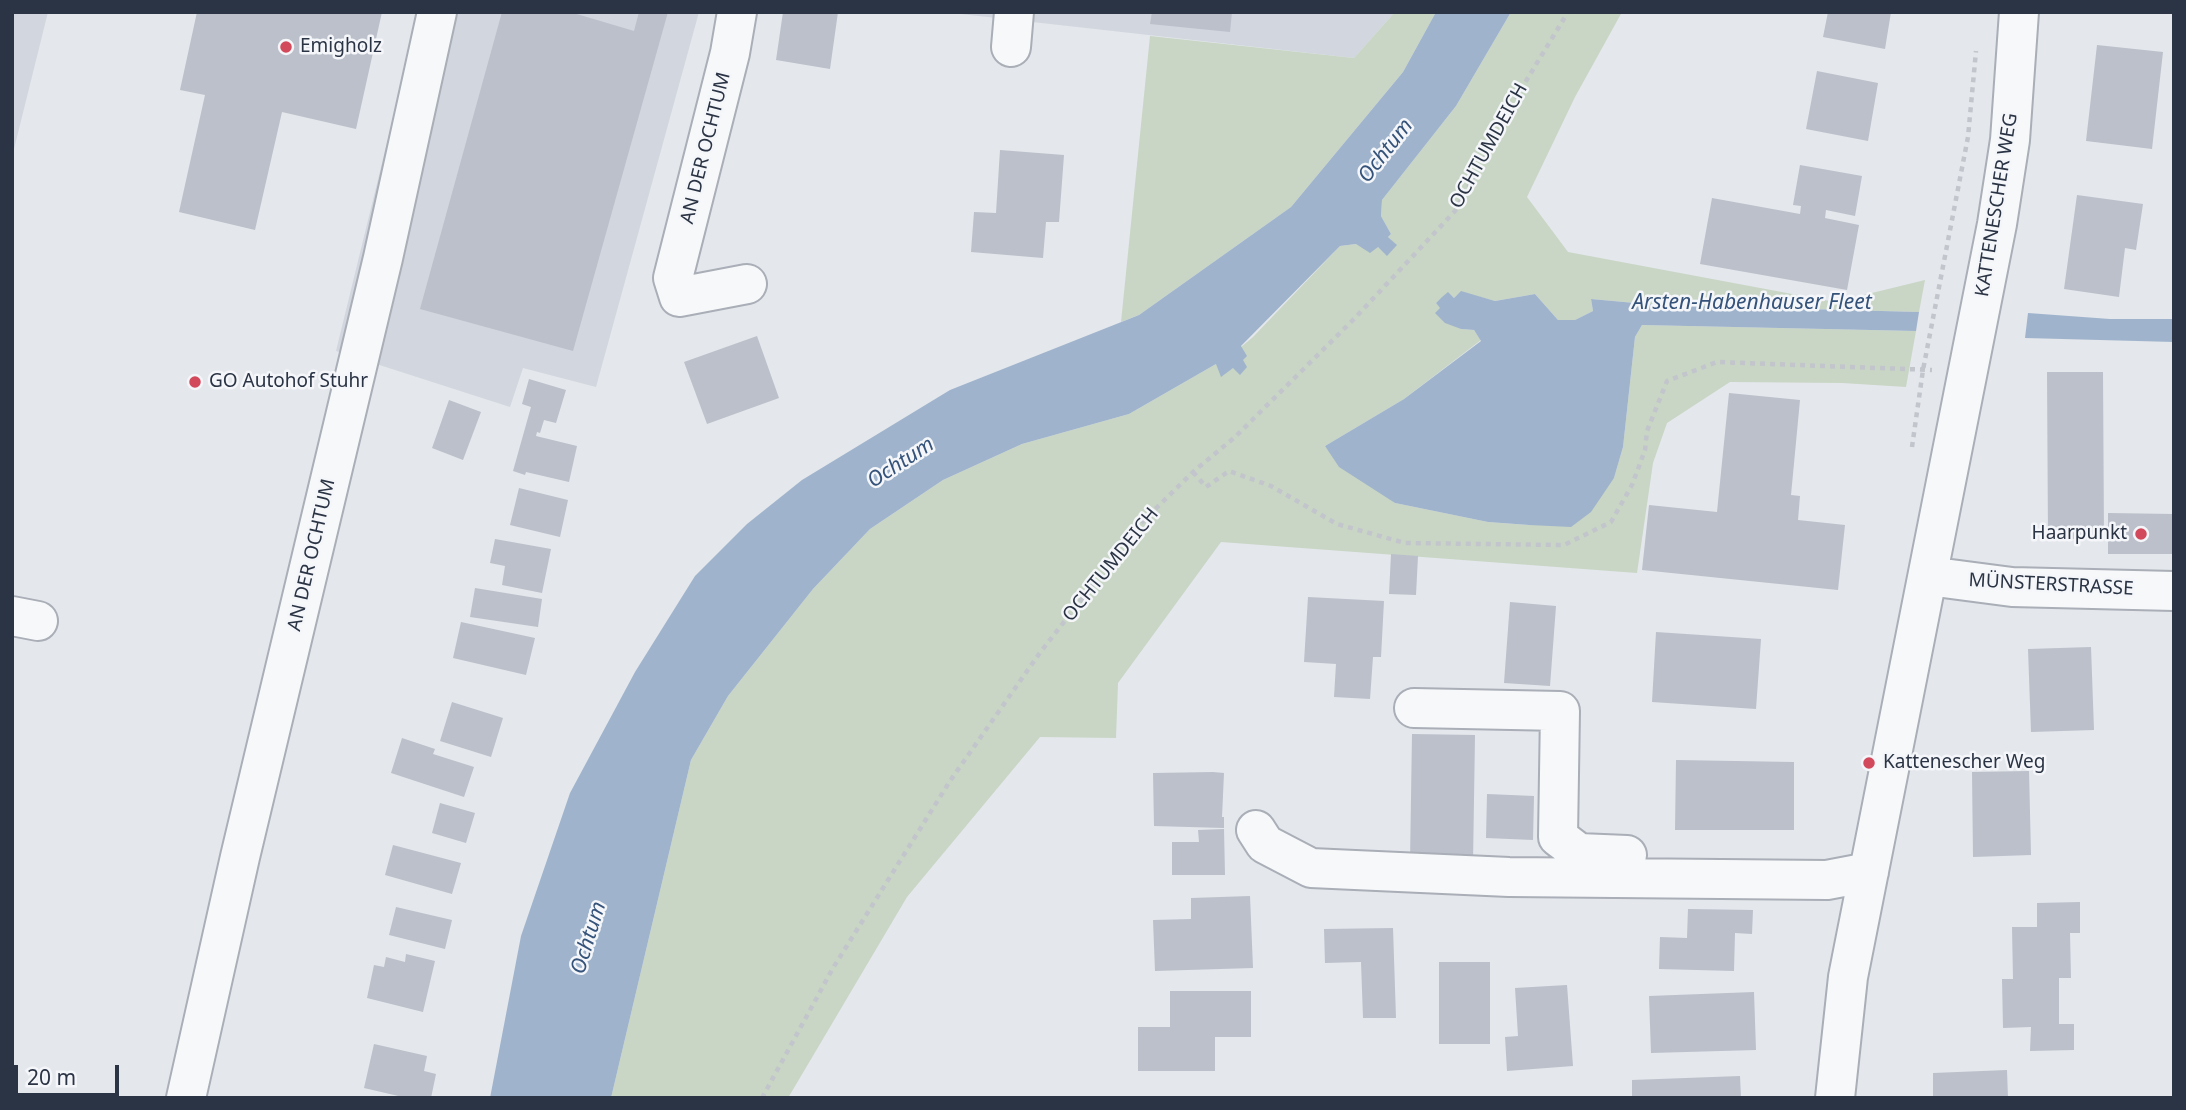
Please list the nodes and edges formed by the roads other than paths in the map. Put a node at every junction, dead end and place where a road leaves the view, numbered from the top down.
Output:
1 (437, 12) edge
2 (737, 12) edge
3 (2019, 12) edge
4 (747, 284) dead end
5 (1928, 576) junction
6 (2174, 591) edge
7 (1414, 708) dead end
8 (1256, 830) dead end
9 (1869, 872) junction
10 (186, 1098) edge
11 (1835, 1098) edge

1 - 10 street, AN DER OCHTUM
2 - 4 street, AN DER OCHTUM
3 - 5 street, KATTENESCHER WEG
5 - 6 street, MÜNSTERSTRASSE
5 - 9 street, KATTENESCHER WEG
7 - 9 street
8 - 9 street
9 - 11 street, KATTENESCHER WEG

